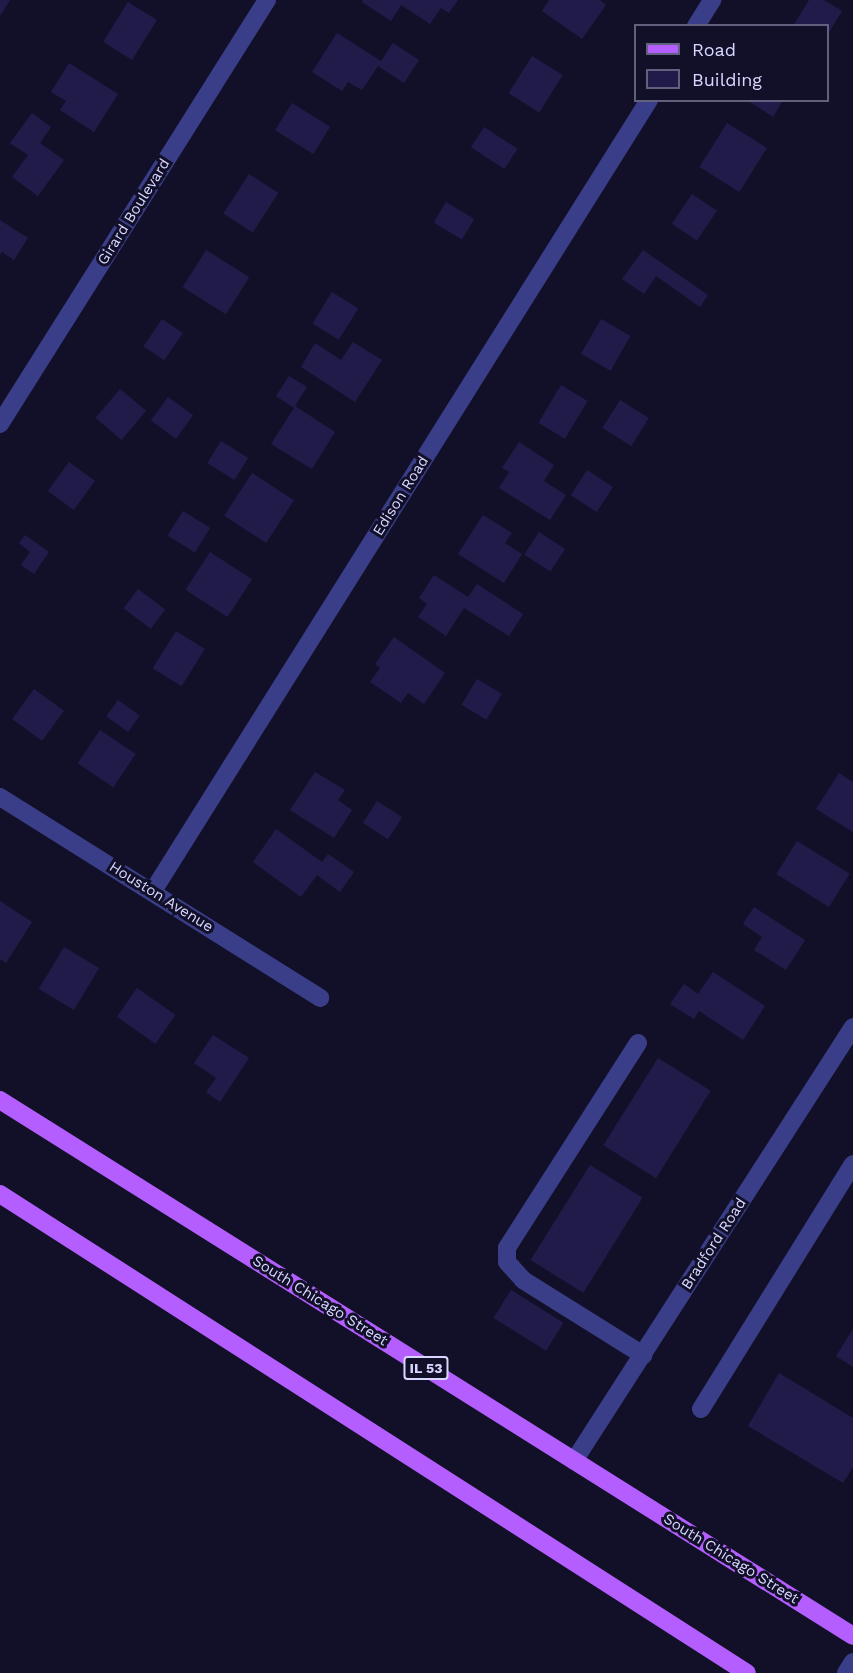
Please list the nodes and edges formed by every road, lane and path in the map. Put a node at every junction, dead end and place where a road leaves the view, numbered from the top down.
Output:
1 (267, 0) edge
2 (712, 0) edge
3 (697, 24) edge
4 (648, 102) edge
5 (0, 424) edge
6 (0, 797) edge
7 (153, 891) junction
8 (320, 998) dead end
9 (853, 1027) edge
10 (638, 1043) dead end
11 (0, 1100) edge
12 (853, 1164) edge
13 (0, 1194) edge
14 (643, 1355) junction
15 (700, 1409) dead end
16 (574, 1461) junction
17 (853, 1636) edge
18 (853, 1662) edge
19 (747, 1673) edge
20 (846, 1673) edge

1 - 5 street, Girard Boulevard
2 - 3 street
4 - 7 street, Edison Road
6 - 7 street, Houston Avenue
7 - 8 street, Houston Avenue
9 - 14 street, Bradford Road
10 - 14 street
11 - 16 main road, South Chicago Street / IL 53
12 - 15 street
13 - 19 main road
14 - 16 street, Bradford Road
16 - 17 main road, South Chicago Street / IL 53
18 - 20 street

